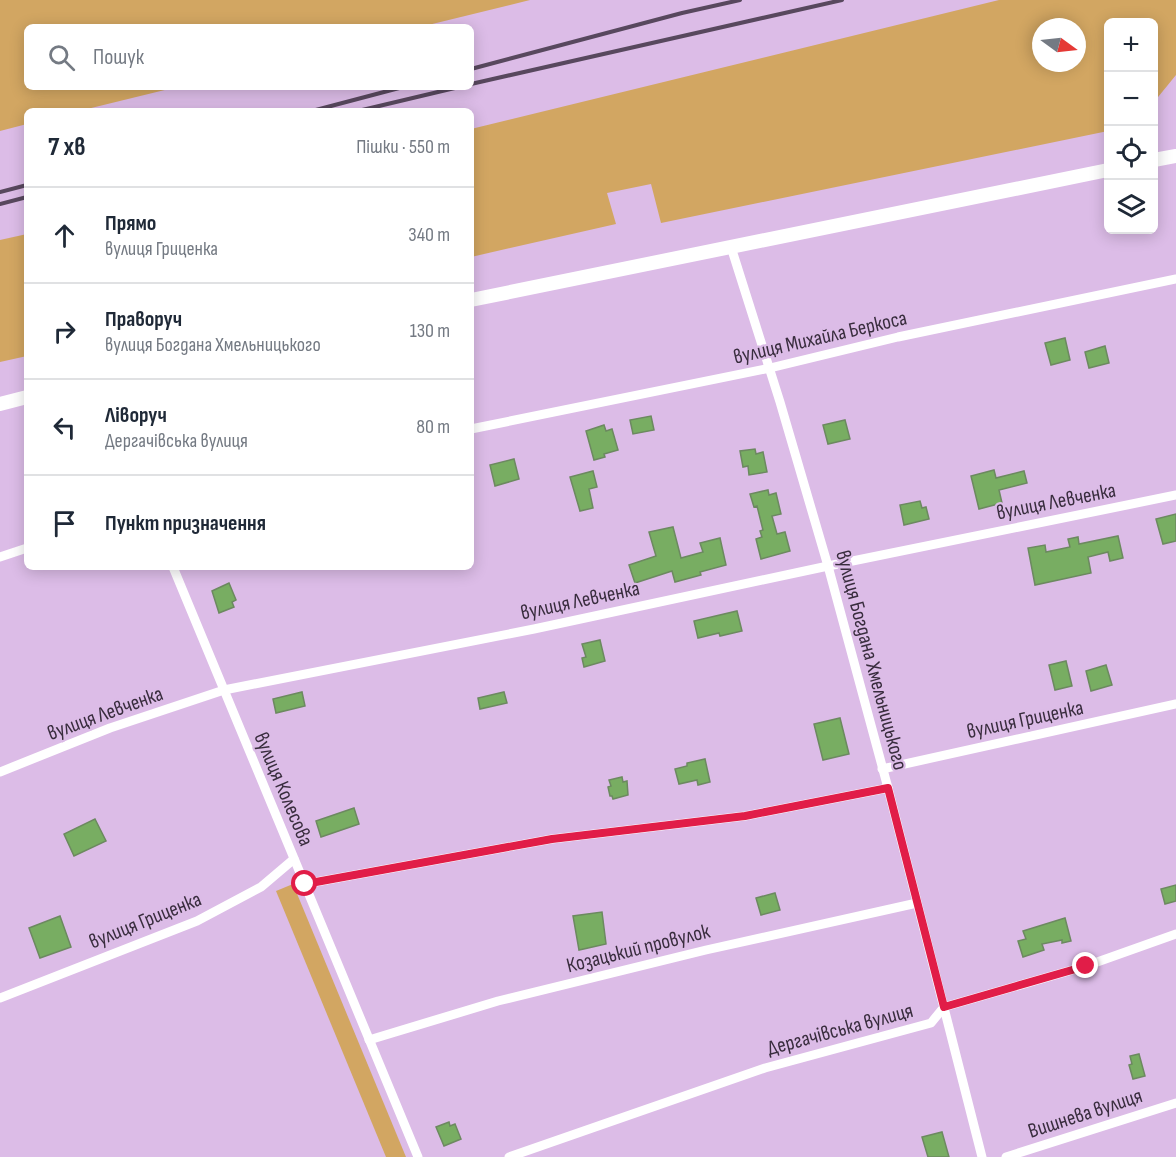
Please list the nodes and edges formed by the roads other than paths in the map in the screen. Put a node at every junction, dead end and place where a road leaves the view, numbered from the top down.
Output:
1 (1176, 156) edge
2 (1158, 159) edge
3 (1104, 171) edge
4 (731, 247) junction
5 (1176, 279) edge
6 (474, 299) edge
7 (770, 368) junction
8 (24, 398) edge
9 (0, 404) edge
10 (474, 428) edge
11 (1176, 495) edge
12 (24, 549) edge
13 (0, 557) edge
14 (828, 566) junction
15 (174, 570) edge
16 (224, 690) junction
17 (1176, 704) edge
18 (882, 769) junction
19 (0, 772) edge
20 (888, 788) junction
21 (294, 859) junction
22 (305, 884) junction
23 (917, 903) junction
24 (1176, 934) edge
25 (0, 998) edge
26 (944, 1007) junction
27 (369, 1040) junction
28 (1176, 1103) edge
29 (418, 1157) edge
30 (509, 1157) edge
31 (982, 1157) edge
32 (1006, 1157) edge

1 - 2 main road
3 - 4 main road
4 - 6 main road
4 - 7 street, вулиця Богдана Хмельницького
5 - 7 street, вулиця Михайла Беркоса
7 - 10 street, вулиця Михайла Беркоса
7 - 14 street, вулиця Богдана Хмельницького
8 - 9 main road
11 - 14 street, вулиця Левченка
12 - 13 street
14 - 16 street, вулиця Левченка
14 - 18 street, вулиця Богдана Хмельницького
15 - 16 street, вулиця Колесова
16 - 19 street, вулиця Левченка
16 - 21 street, вулиця Колесова
17 - 18 street, вулиця Гриценка
18 - 20 street, вулиця Богдана Хмельницького
20 - 22 street
20 - 23 street, вулиця Богдана Хмельницького
21 - 22 street, вулиця Колесова
21 - 25 street, вулиця Гриценка
22 - 27 street, вулиця Колесова
23 - 26 street, вулиця Богдана Хмельницького
23 - 27 street, Козацький провулок
24 - 26 street, Дергачівська вулиця
26 - 30 street, Дергачівська вулиця
26 - 31 street, вулиця Богдана Хмельницького
27 - 29 street, вулиця Колесова
28 - 32 street, Вишнева вулиця

